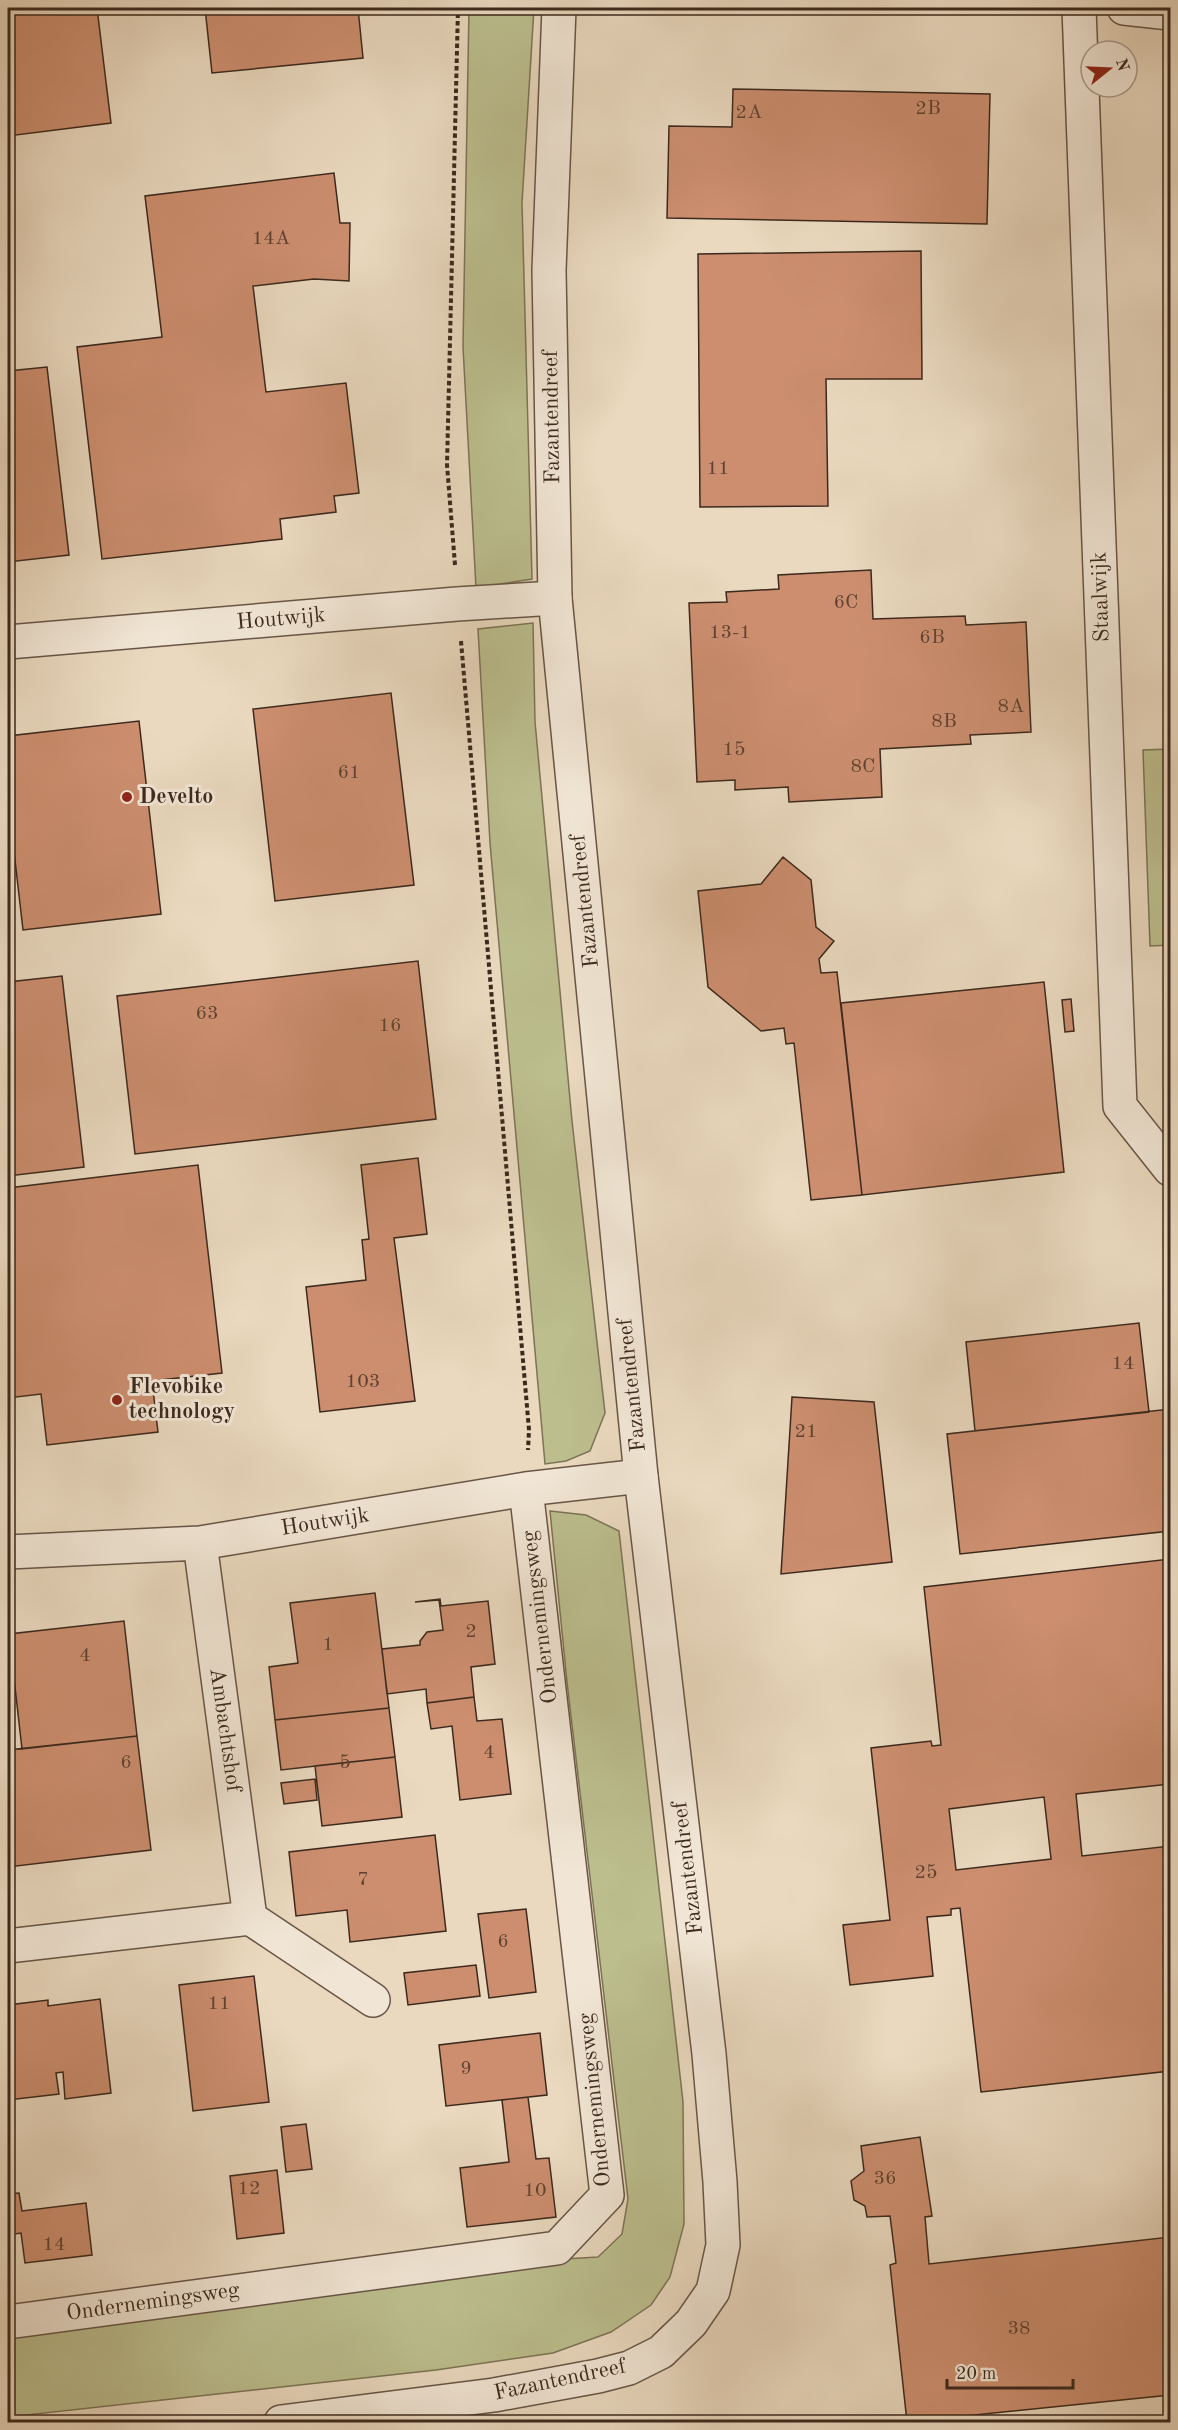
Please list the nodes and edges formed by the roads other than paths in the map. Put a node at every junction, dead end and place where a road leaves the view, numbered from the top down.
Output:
1 (559, 8) edge
2 (1079, 8) edge
3 (1124, 8) edge
4 (1170, 13) edge
5 (555, 598) junction
6 (8, 642) edge
7 (1170, 1169) edge
8 (641, 1476) junction
9 (526, 1489) junction
10 (200, 1543) junction
11 (8, 1552) edge
12 (250, 1918) junction
13 (8, 1946) edge
14 (373, 2000) dead end
15 (8, 2322) edge
16 (313, 2421) edge
17 (280, 2422) edge

1 - 5 street, Fazantendreef
2 - 7 street, Staalwijk
3 - 4 street
5 - 6 street, Houtwijk
5 - 8 street, Fazantendreef
8 - 9 street, Houtwijk
8 - 16 street, Fazantendreef
9 - 10 street, Houtwijk
9 - 15 street, Ondernemingsweg
10 - 11 street, Houtwijk
10 - 12 street, Ambachtshof
12 - 13 street
12 - 14 street
16 - 17 street, Fazantendreef

